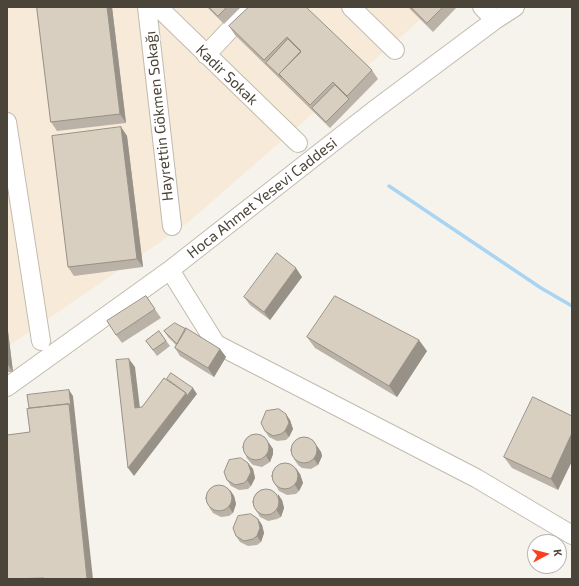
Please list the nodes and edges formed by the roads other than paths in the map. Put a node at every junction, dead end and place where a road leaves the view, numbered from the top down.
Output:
1 (147, 7) edge
2 (158, 7) edge
3 (251, 7) edge
4 (351, 7) edge
5 (482, 7) edge
6 (515, 7) edge
7 (495, 20) junction
8 (395, 50) dead end
9 (206, 55) junction
10 (7, 122) edge
11 (298, 143) dead end
12 (172, 226) dead end
13 (170, 270) junction
14 (41, 342) dead end
15 (7, 387) edge
16 (572, 535) edge

1 - 12 street, Hayrettin Gökmen Sokağı
2 - 9 street, Kadir Sokak
3 - 9 street
4 - 8 street
5 - 7 street
6 - 7 street, Hoca Ahmet Yesevi Caddesi
7 - 13 street, Hoca Ahmet Yesevi Caddesi
9 - 11 street, Kadir Sokak
10 - 14 street
13 - 15 street, Hoca Ahmet Yesevi Caddesi
13 - 16 street

